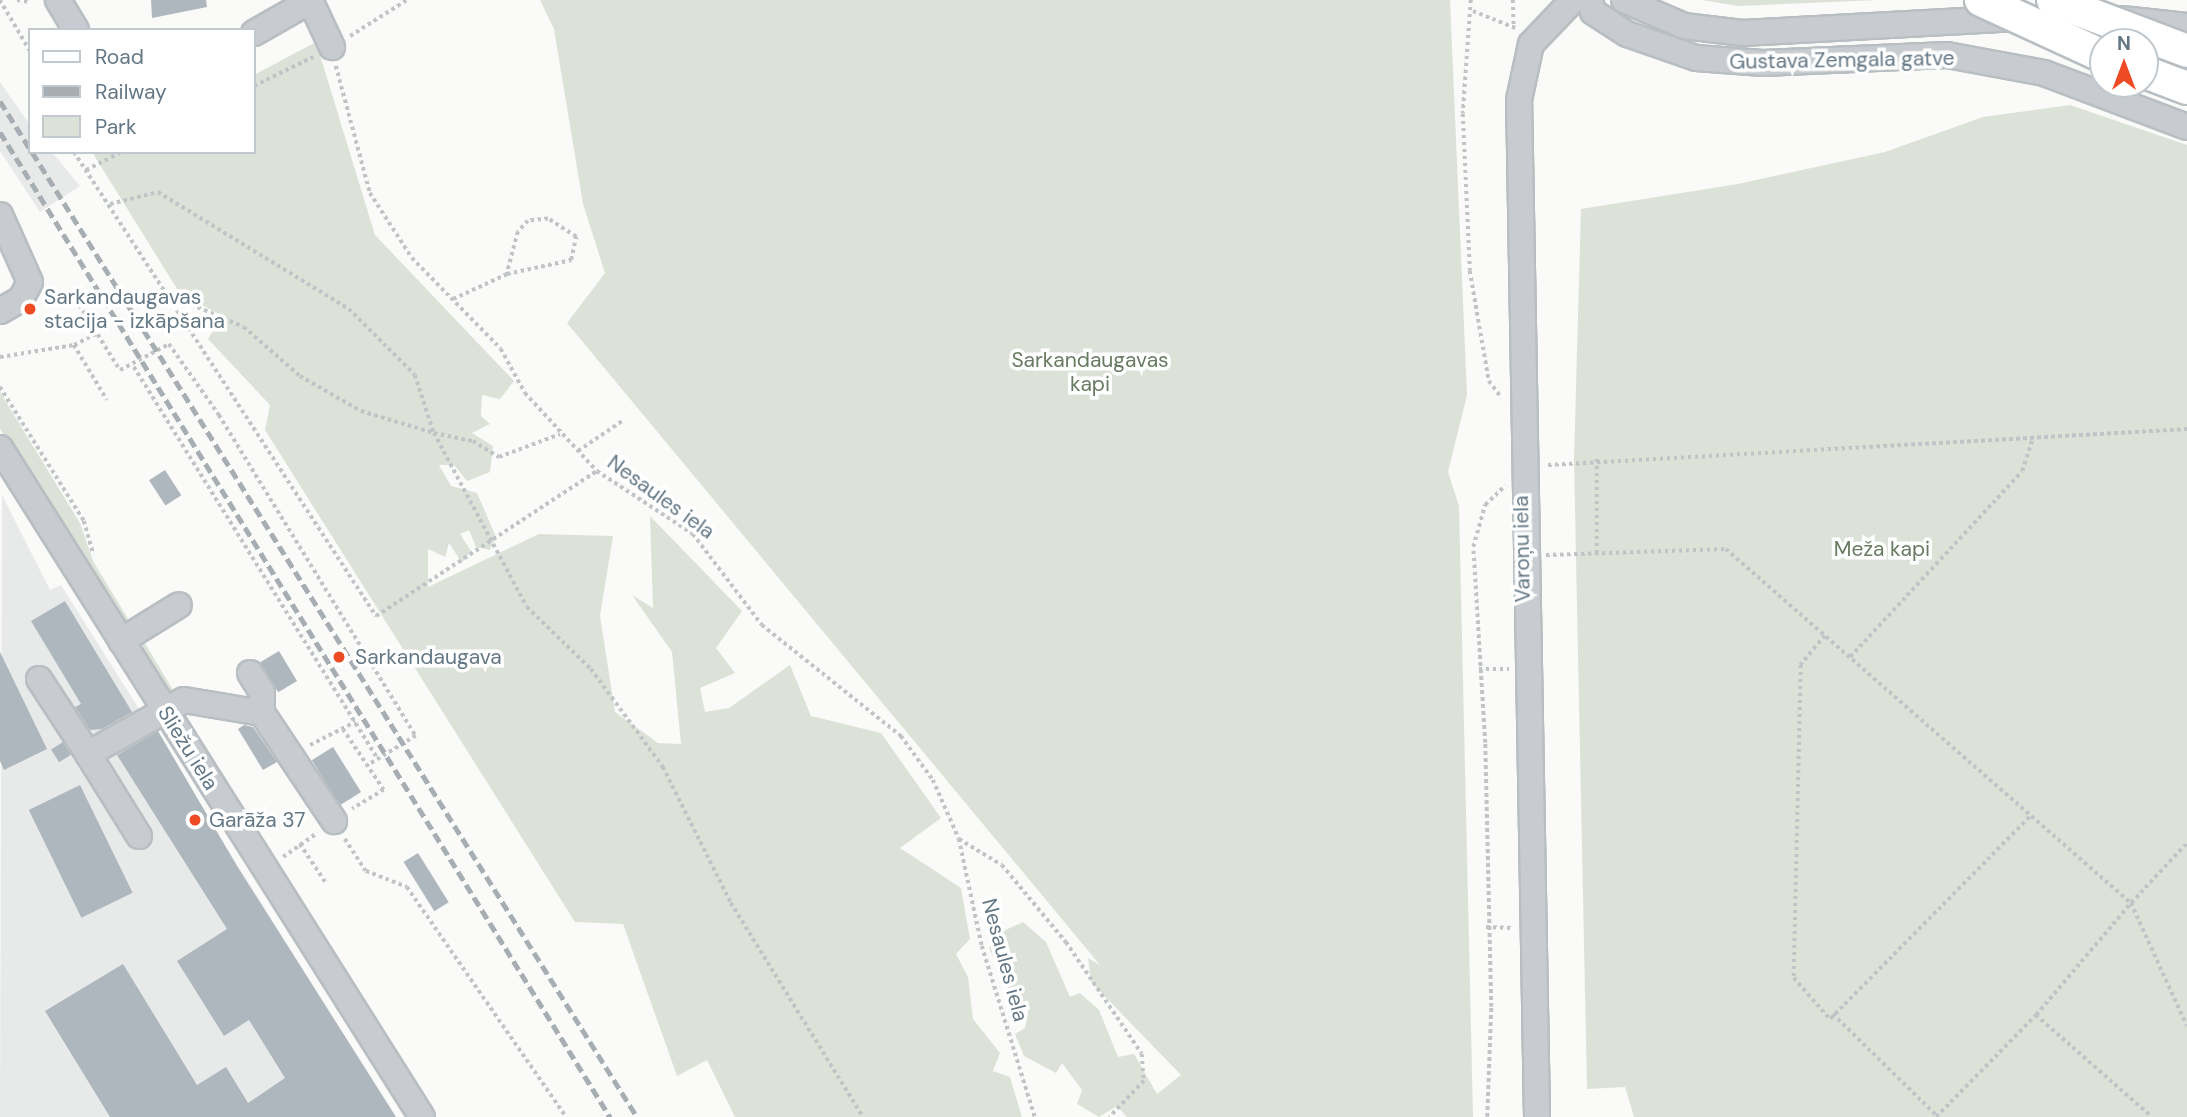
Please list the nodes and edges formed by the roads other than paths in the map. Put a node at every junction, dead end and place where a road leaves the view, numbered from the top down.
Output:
1 (58, 0) edge
2 (1573, 0) edge
3 (1590, 0) edge
4 (1624, 0) edge
5 (1981, 0) edge
6 (2053, 0) edge
7 (310, 1) edge
8 (2160, 22) junction
9 (2187, 26) edge
10 (75, 28) edge
11 (2155, 28) edge
12 (256, 32) edge
13 (332, 47) road end
14 (2089, 50) edge
15 (2187, 51) edge
16 (2159, 77) edge
17 (2187, 88) edge
18 (2141, 98) edge
19 (2148, 111) junction
20 (2187, 127) edge
21 (0, 215) edge
22 (0, 311) edge
23 (3, 459) edge
24 (179, 605) dead end
25 (121, 641) junction
26 (250, 673) dead end
27 (39, 679) dead end
28 (164, 710) junction
29 (262, 713) junction
30 (88, 754) junction
31 (334, 821) road end
32 (139, 836) dead end
33 (422, 1117) edge
34 (1538, 1117) edge

1 - 10 street
2 - 34 street, Varoņu iela
3 - 19 street, Gustava Zemgala gatve
4 - 8 street, Gustava Zemgala gatve
5 - 14 main road, bridge
6 - 15 main road, bridge
7 - 12 street
7 - 13 street
8 - 9 street, Gustava Zemgala gatve
8 - 11 street
16 - 17 main road
18 - 19 street
19 - 20 street, Gustava Zemgala gatve
21 - 22 street
23 - 25 street, Sliežu iela
24 - 25 street
25 - 28 street, Sliežu iela
26 - 29 street
27 - 30 street
28 - 29 street
28 - 30 street
28 - 33 street, Sliežu iela
29 - 31 street
30 - 32 street

